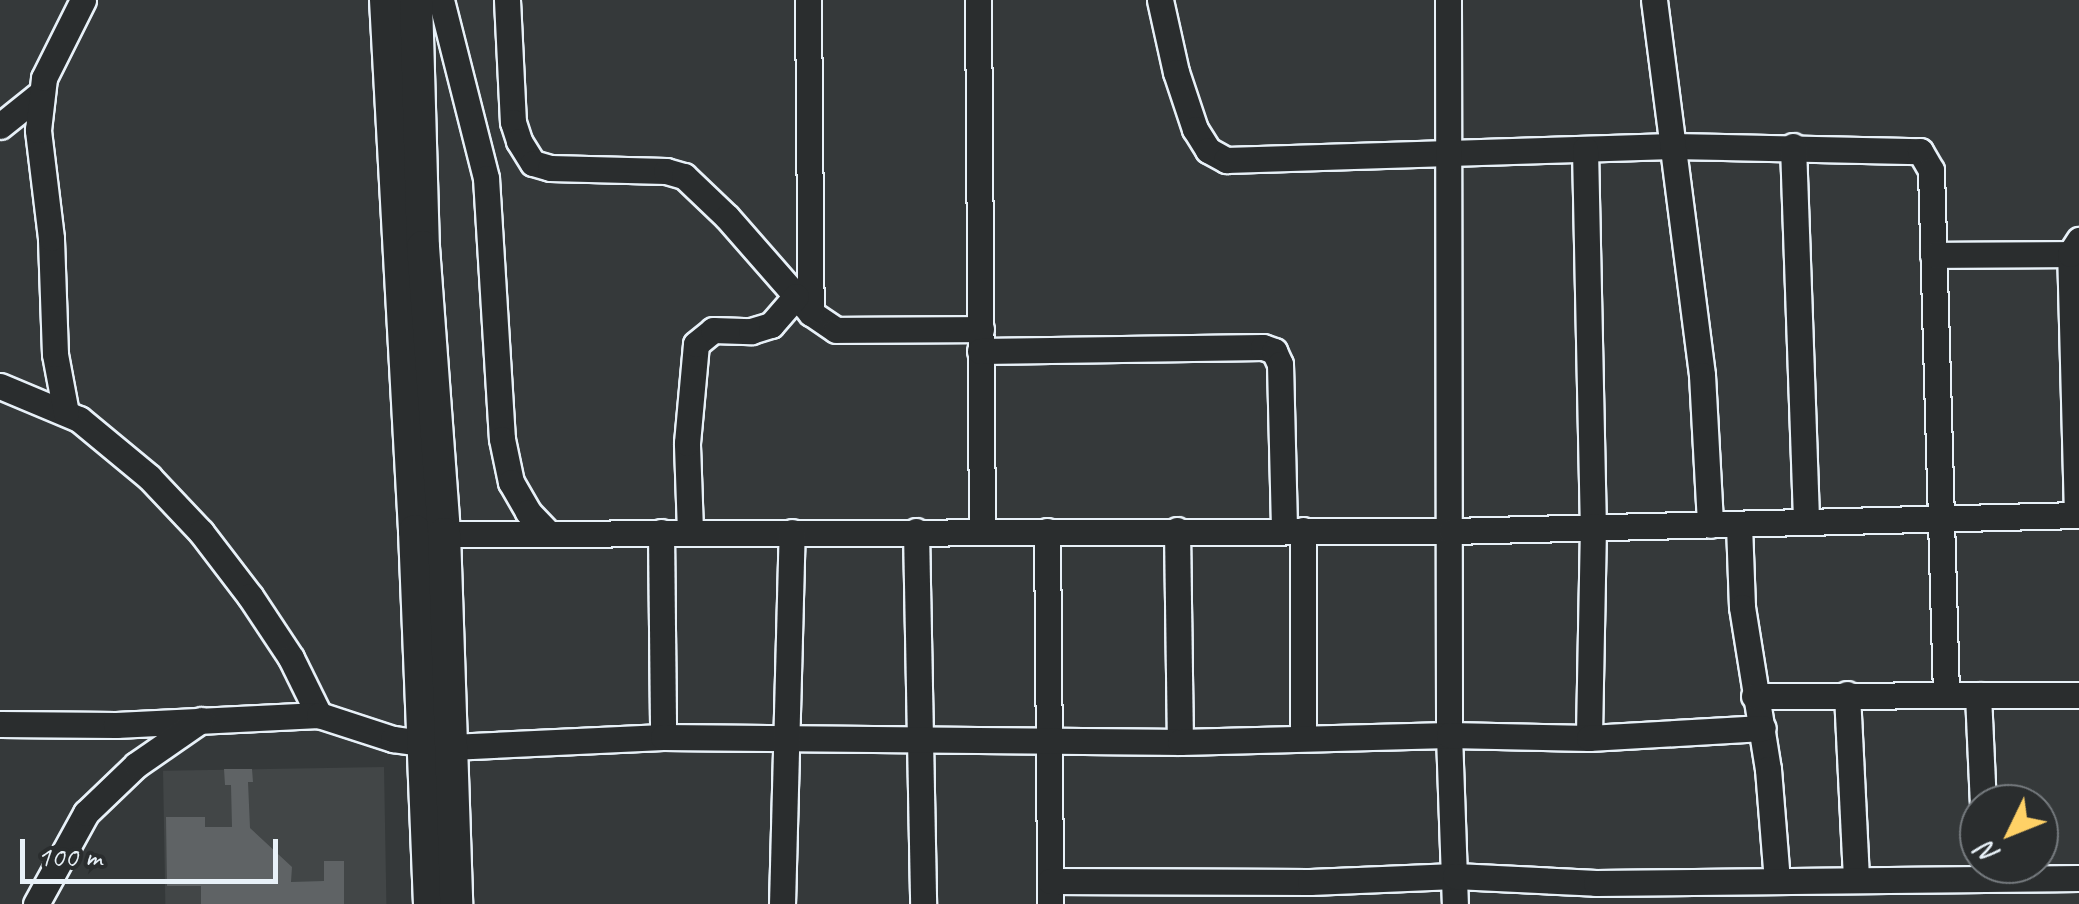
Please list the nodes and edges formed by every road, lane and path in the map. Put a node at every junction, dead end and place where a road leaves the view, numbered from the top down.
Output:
1 (82, 0) edge
2 (386, 0) edge
3 (416, 0) edge
4 (440, 0) edge
5 (507, 0) edge
6 (808, 0) edge
7 (978, 0) edge
8 (1160, 0) edge
9 (1448, 0) edge
10 (1654, 0) edge
11 (467, 91) junction
12 (40, 94) junction
13 (0, 126) edge
14 (1672, 146) junction
15 (1793, 146) junction
16 (1584, 149) junction
17 (1451, 155) junction
18 (533, 163) junction
19 (2074, 247) edge
20 (1933, 255) junction
21 (803, 304) junction
22 (980, 340) junction
23 (0, 386) edge
24 (66, 413) junction
25 (2078, 516) edge
26 (1941, 518) junction
27 (1806, 522) junction
28 (1710, 525) junction
29 (1739, 525) junction
30 (1593, 526) junction
31 (1177, 530) junction
32 (1293, 530) junction
33 (916, 531) junction
34 (982, 531) junction
35 (1047, 531) junction
36 (1452, 531) junction
37 (661, 532) junction
38 (690, 532) junction
39 (792, 532) junction
40 (444, 534) junction
41 (550, 534) junction
42 (1847, 694) junction
43 (1946, 694) junction
44 (2079, 694) edge
45 (1978, 695) junction
46 (1754, 696) junction
47 (319, 715) junction
48 (201, 720) junction
49 (0, 724) edge
50 (1763, 728) junction
51 (1449, 735) junction
52 (664, 738) junction
53 (1303, 738) junction
54 (1589, 738) junction
55 (787, 740) junction
56 (1050, 741) junction
57 (921, 742) junction
58 (1180, 742) junction
59 (438, 746) junction
60 (1982, 784) edge
61 (1959, 873) edge
62 (1454, 876) junction
63 (1856, 880) junction
64 (1778, 881) junction
65 (1050, 892) edge
66 (1181, 893) edge
67 (1310, 893) edge
68 (1596, 893) edge
69 (1731, 893) edge
70 (36, 904) edge
71 (430, 904) edge
72 (456, 904) edge
73 (782, 904) edge
74 (923, 904) edge
75 (1455, 904) edge

1 - 12 street
2 - 59 main road
3 - 40 main road
4 - 11 street
5 - 18 street
6 - 21 street
7 - 22 street
8 - 17 street
9 - 17 street
10 - 14 street
11 - 18 street
11 - 41 street
12 - 13 street
12 - 24 street
14 - 15 street
14 - 16 street
14 - 28 street
15 - 20 street
15 - 27 street
16 - 17 street
16 - 30 street
17 - 36 street
18 - 21 street
19 - 20 street
19 - 25 street
20 - 26 street
21 - 22 street
21 - 38 street
22 - 32 street
22 - 34 street
23 - 24 street
24 - 47 street
25 - 26 street
26 - 27 street
26 - 43 street
27 - 29 street
28 - 29 street
28 - 30 street
29 - 46 street
30 - 36 street
30 - 54 street
31 - 32 street
31 - 35 street
31 - 58 street
32 - 36 street
32 - 53 street
33 - 34 street
33 - 39 street
33 - 57 street
34 - 35 street
35 - 56 street
36 - 51 street
37 - 38 street
37 - 41 street
37 - 52 street
38 - 39 street
39 - 55 street
40 - 41 street
40 - 59 main road
42 - 43 street
42 - 46 street
42 - 63 street
43 - 45 street
44 - 45 street
45 - 60 street
46 - 50 street
47 - 48 street
47 - 59 street
48 - 49 street
48 - 70 street
50 - 54 street
50 - 64 street
51 - 53 street
51 - 54 street
51 - 62 street
52 - 55 street
52 - 59 street
53 - 58 street
55 - 57 street
55 - 73 street
56 - 57 street
56 - 58 street
56 - 65 street
57 - 74 street
59 - 71 main road
59 - 72 main road
61 - 63 street
62 - 67 street
62 - 68 street
62 - 75 street
63 - 64 street
64 - 69 street
65 - 66 street
66 - 67 street
68 - 69 street

